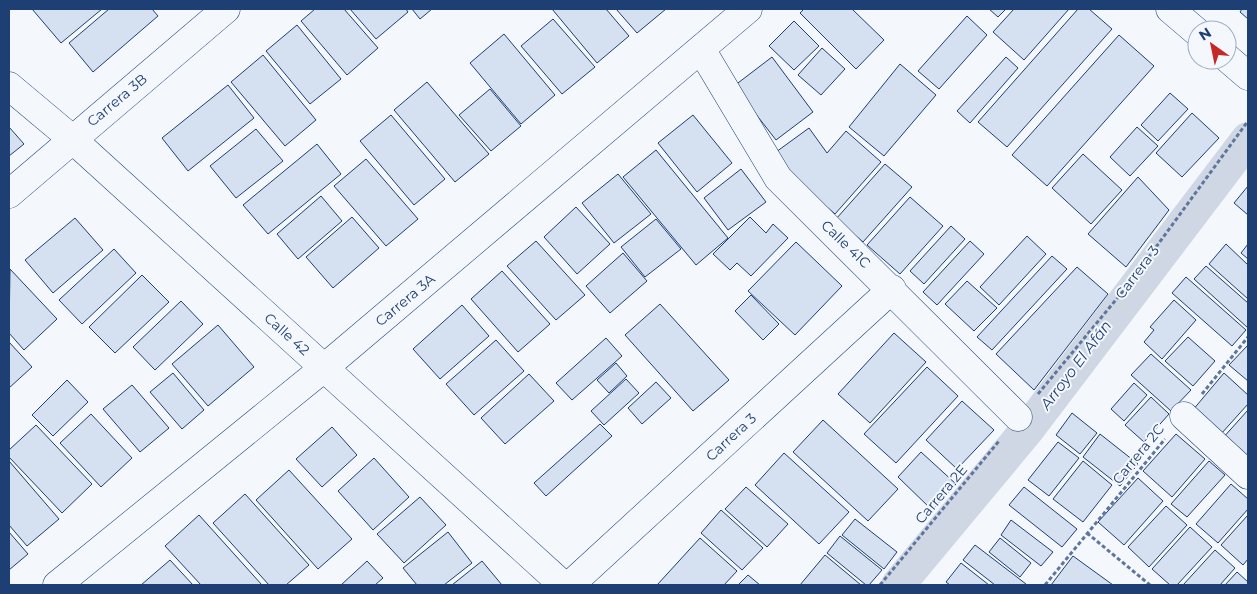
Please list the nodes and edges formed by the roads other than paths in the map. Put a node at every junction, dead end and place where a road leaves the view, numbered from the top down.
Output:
1 (226, 9) edge
2 (748, 9) edge
3 (1170, 9) edge
4 (1187, 23) edge
5 (701, 49) junction
6 (1237, 67) edge
7 (1248, 76) edge
8 (9, 86) edge
9 (71, 138) junction
10 (9, 194) edge
11 (892, 288) junction
12 (324, 368) junction
13 (1184, 416) road end
14 (1018, 417) road end
15 (1248, 476) edge
16 (57, 585) edge
17 (563, 585) edge
18 (570, 585) edge

1 - 9 street, Carrera 3B
2 - 5 street, Carrera 3A
3 - 4 street
5 - 11 street, Calle 41C
5 - 12 street, Carrera 3A
6 - 7 street
8 - 9 street, Calle 42
9 - 10 street, Carrera 3B
9 - 12 street, Calle 42
11 - 14 street, Calle 41C
11 - 18 street, Carrera 3
12 - 16 street, Carrera 3A
12 - 17 street, Calle 42
13 - 15 street

